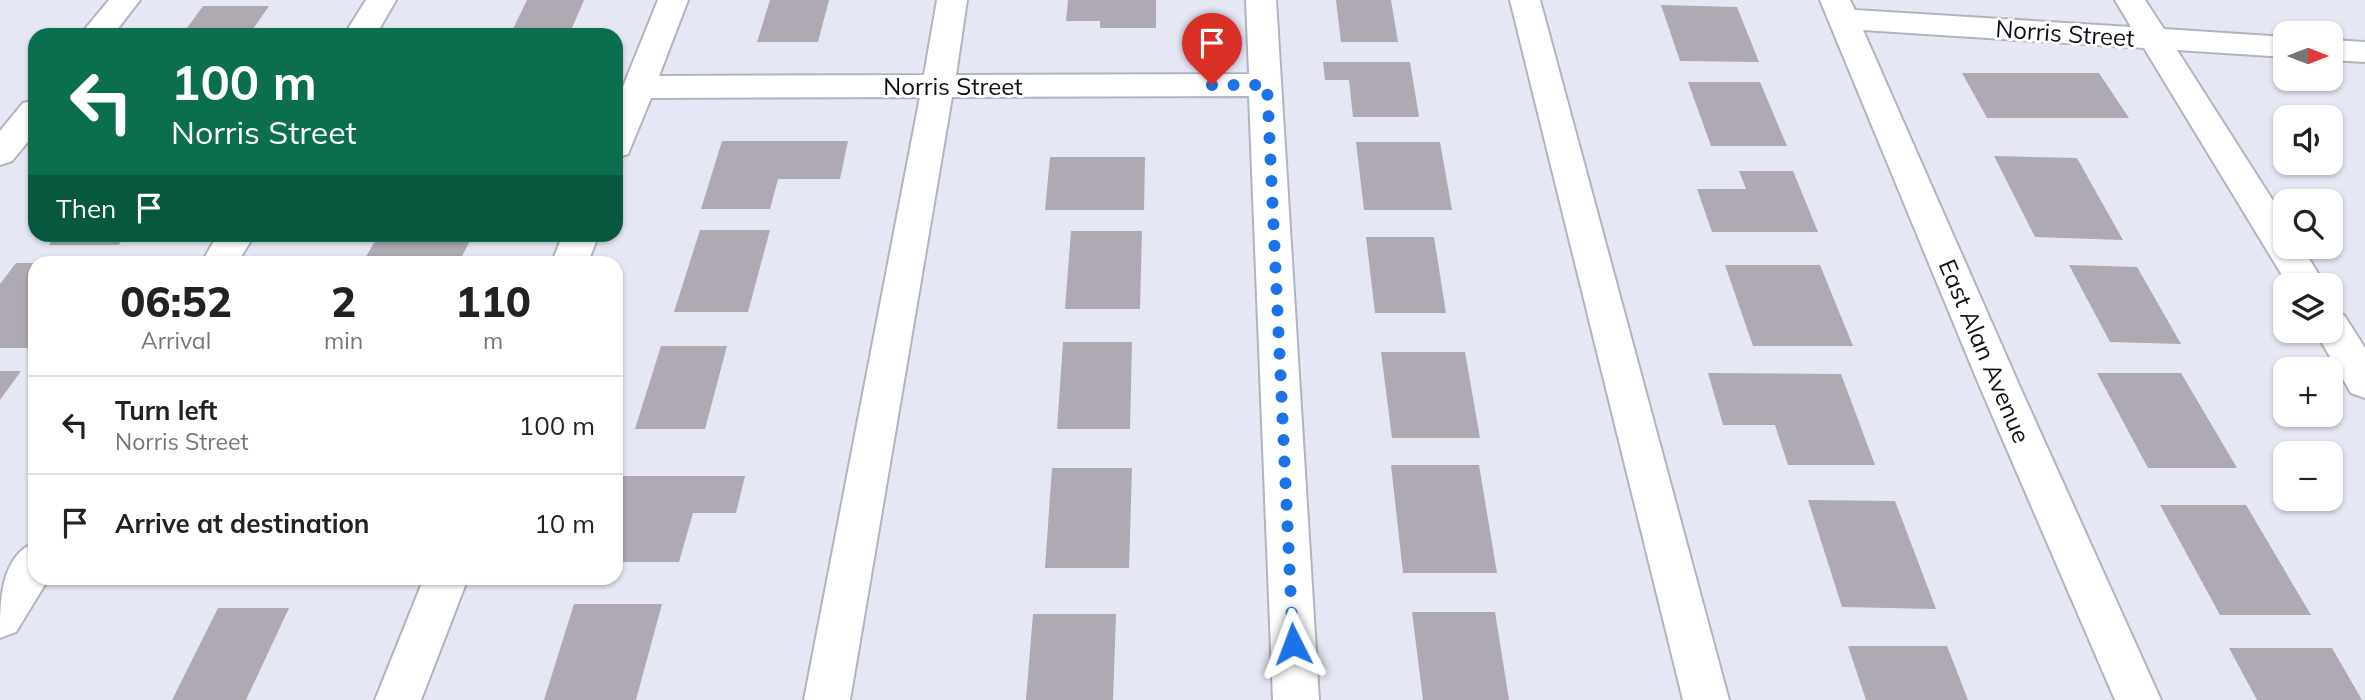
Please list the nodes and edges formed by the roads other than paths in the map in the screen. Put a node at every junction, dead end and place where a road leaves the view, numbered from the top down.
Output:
1 (125, 0) edge
2 (381, 0) edge
3 (673, 0) edge
4 (951, 0) edge
5 (1261, 0) edge
6 (1525, 0) edge
7 (2130, 0) edge
8 (1840, 9) edge
9 (102, 28) edge
10 (364, 28) edge
11 (2152, 38) junction
12 (2273, 46) edge
13 (2343, 51) edge
14 (2365, 52) edge
15 (938, 85) junction
16 (1267, 85) junction
17 (639, 87) junction
18 (28, 119) edge
19 (623, 128) edge
20 (0, 153) edge
21 (2299, 273) edge
22 (2342, 343) edge
23 (2365, 382) edge
24 (28, 572) edge
25 (443, 585) edge
26 (0, 618) edge
27 (398, 700) edge
28 (827, 700) edge
29 (1296, 700) edge
30 (1706, 700) edge
31 (2138, 700) edge

1 - 9 street
2 - 10 street
3 - 17 street
4 - 15 street
5 - 16 street
6 - 30 street
7 - 11 street
8 - 11 street, Norris Street
8 - 31 street, East Alan Avenue
11 - 12 street, Norris Street
11 - 21 street
13 - 14 street
15 - 16 street, Norris Street
15 - 17 street, Norris Street
15 - 28 street
16 - 29 street
17 - 19 street
18 - 20 street
22 - 23 street
24 - 26 street
25 - 27 street

